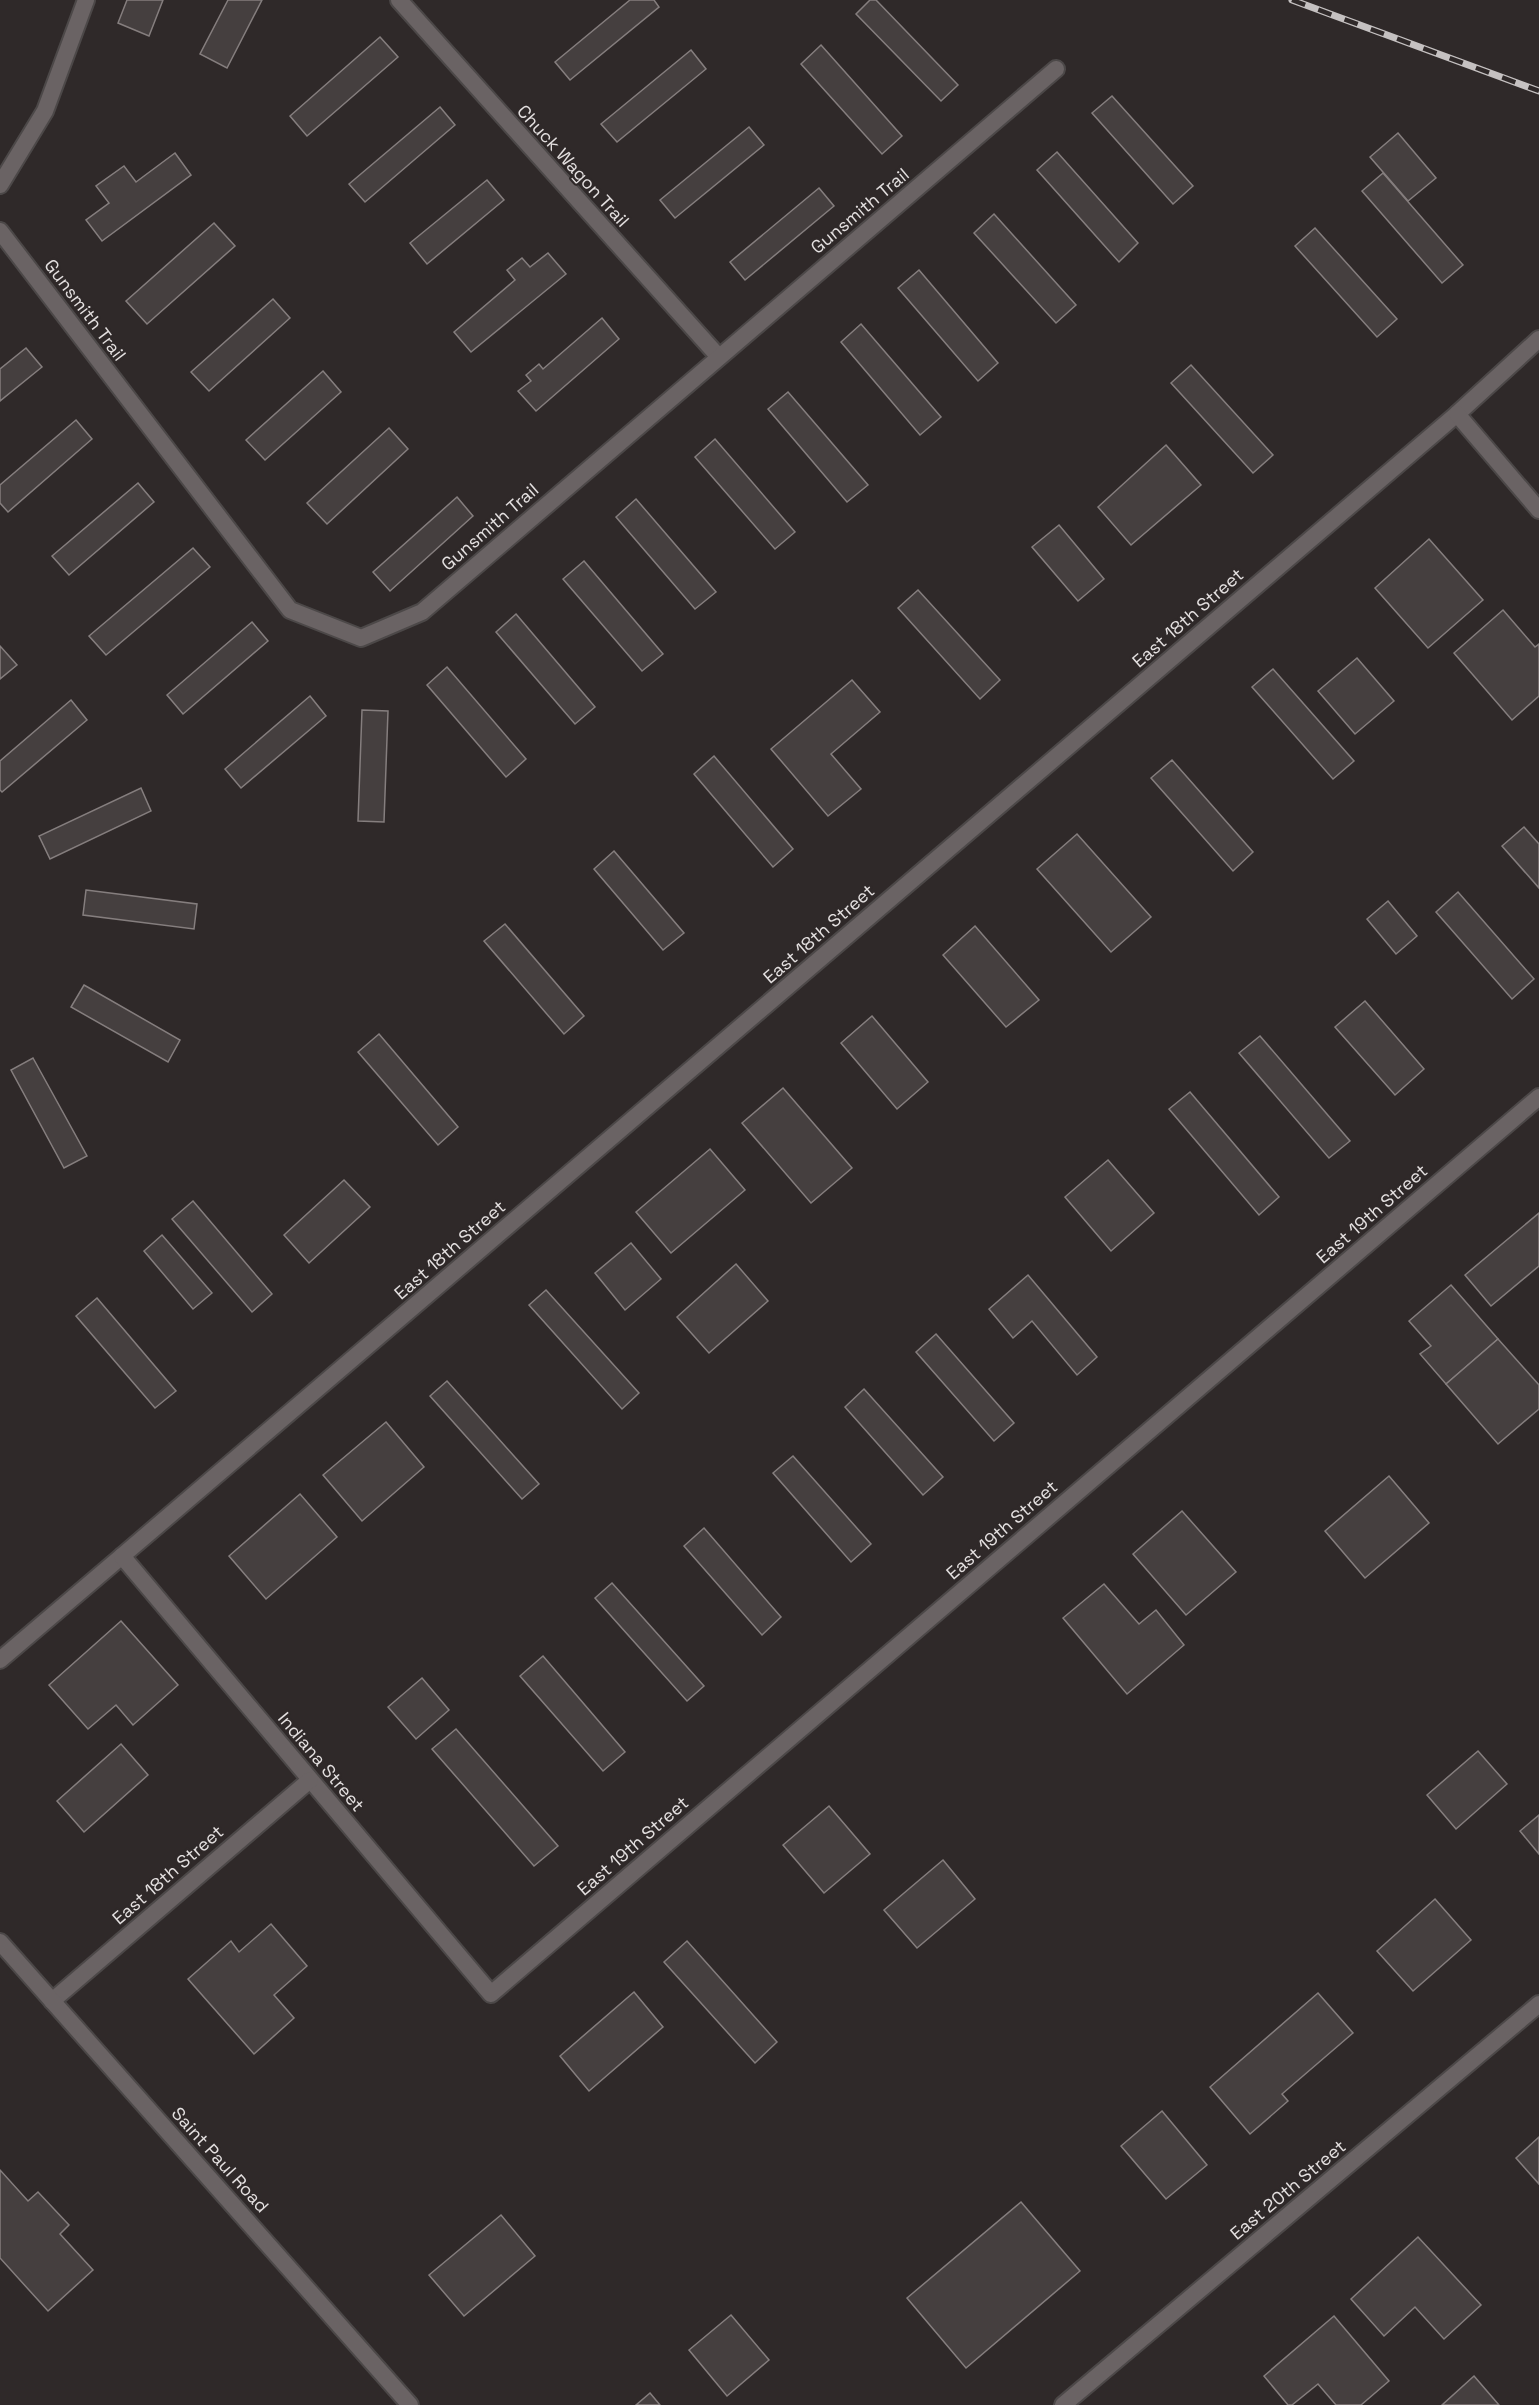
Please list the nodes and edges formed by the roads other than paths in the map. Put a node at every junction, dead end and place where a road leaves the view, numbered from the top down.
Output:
1 (86, 0) edge
2 (399, 0) edge
3 (1056, 69) dead end
4 (0, 186) edge
5 (0, 231) edge
6 (1539, 339) edge
7 (719, 357) junction
8 (1457, 414) junction
9 (1539, 510) edge
10 (1539, 1097) edge
11 (122, 1556) junction
12 (0, 1660) edge
13 (310, 1780) junction
14 (0, 1942) edge
15 (491, 1994) joint
16 (52, 2001) junction
17 (1539, 2004) edge
18 (410, 2405) edge
19 (1063, 2405) edge

1 - 4 street
2 - 7 street, Chuck Wagon Trail
3 - 7 street, Gunsmith Trail
5 - 7 street, Gunsmith Trail
6 - 8 street, East 18th Street
8 - 9 street
8 - 11 street, East 18th Street
10 - 15 street, East 19th Street
11 - 12 street, East 18th Street
11 - 13 street, Indiana Street
13 - 15 street, Indiana Street
13 - 16 street, East 18th Street
14 - 16 street, Saint Paul Road
16 - 18 street, Saint Paul Road
17 - 19 street, East 20th Street

